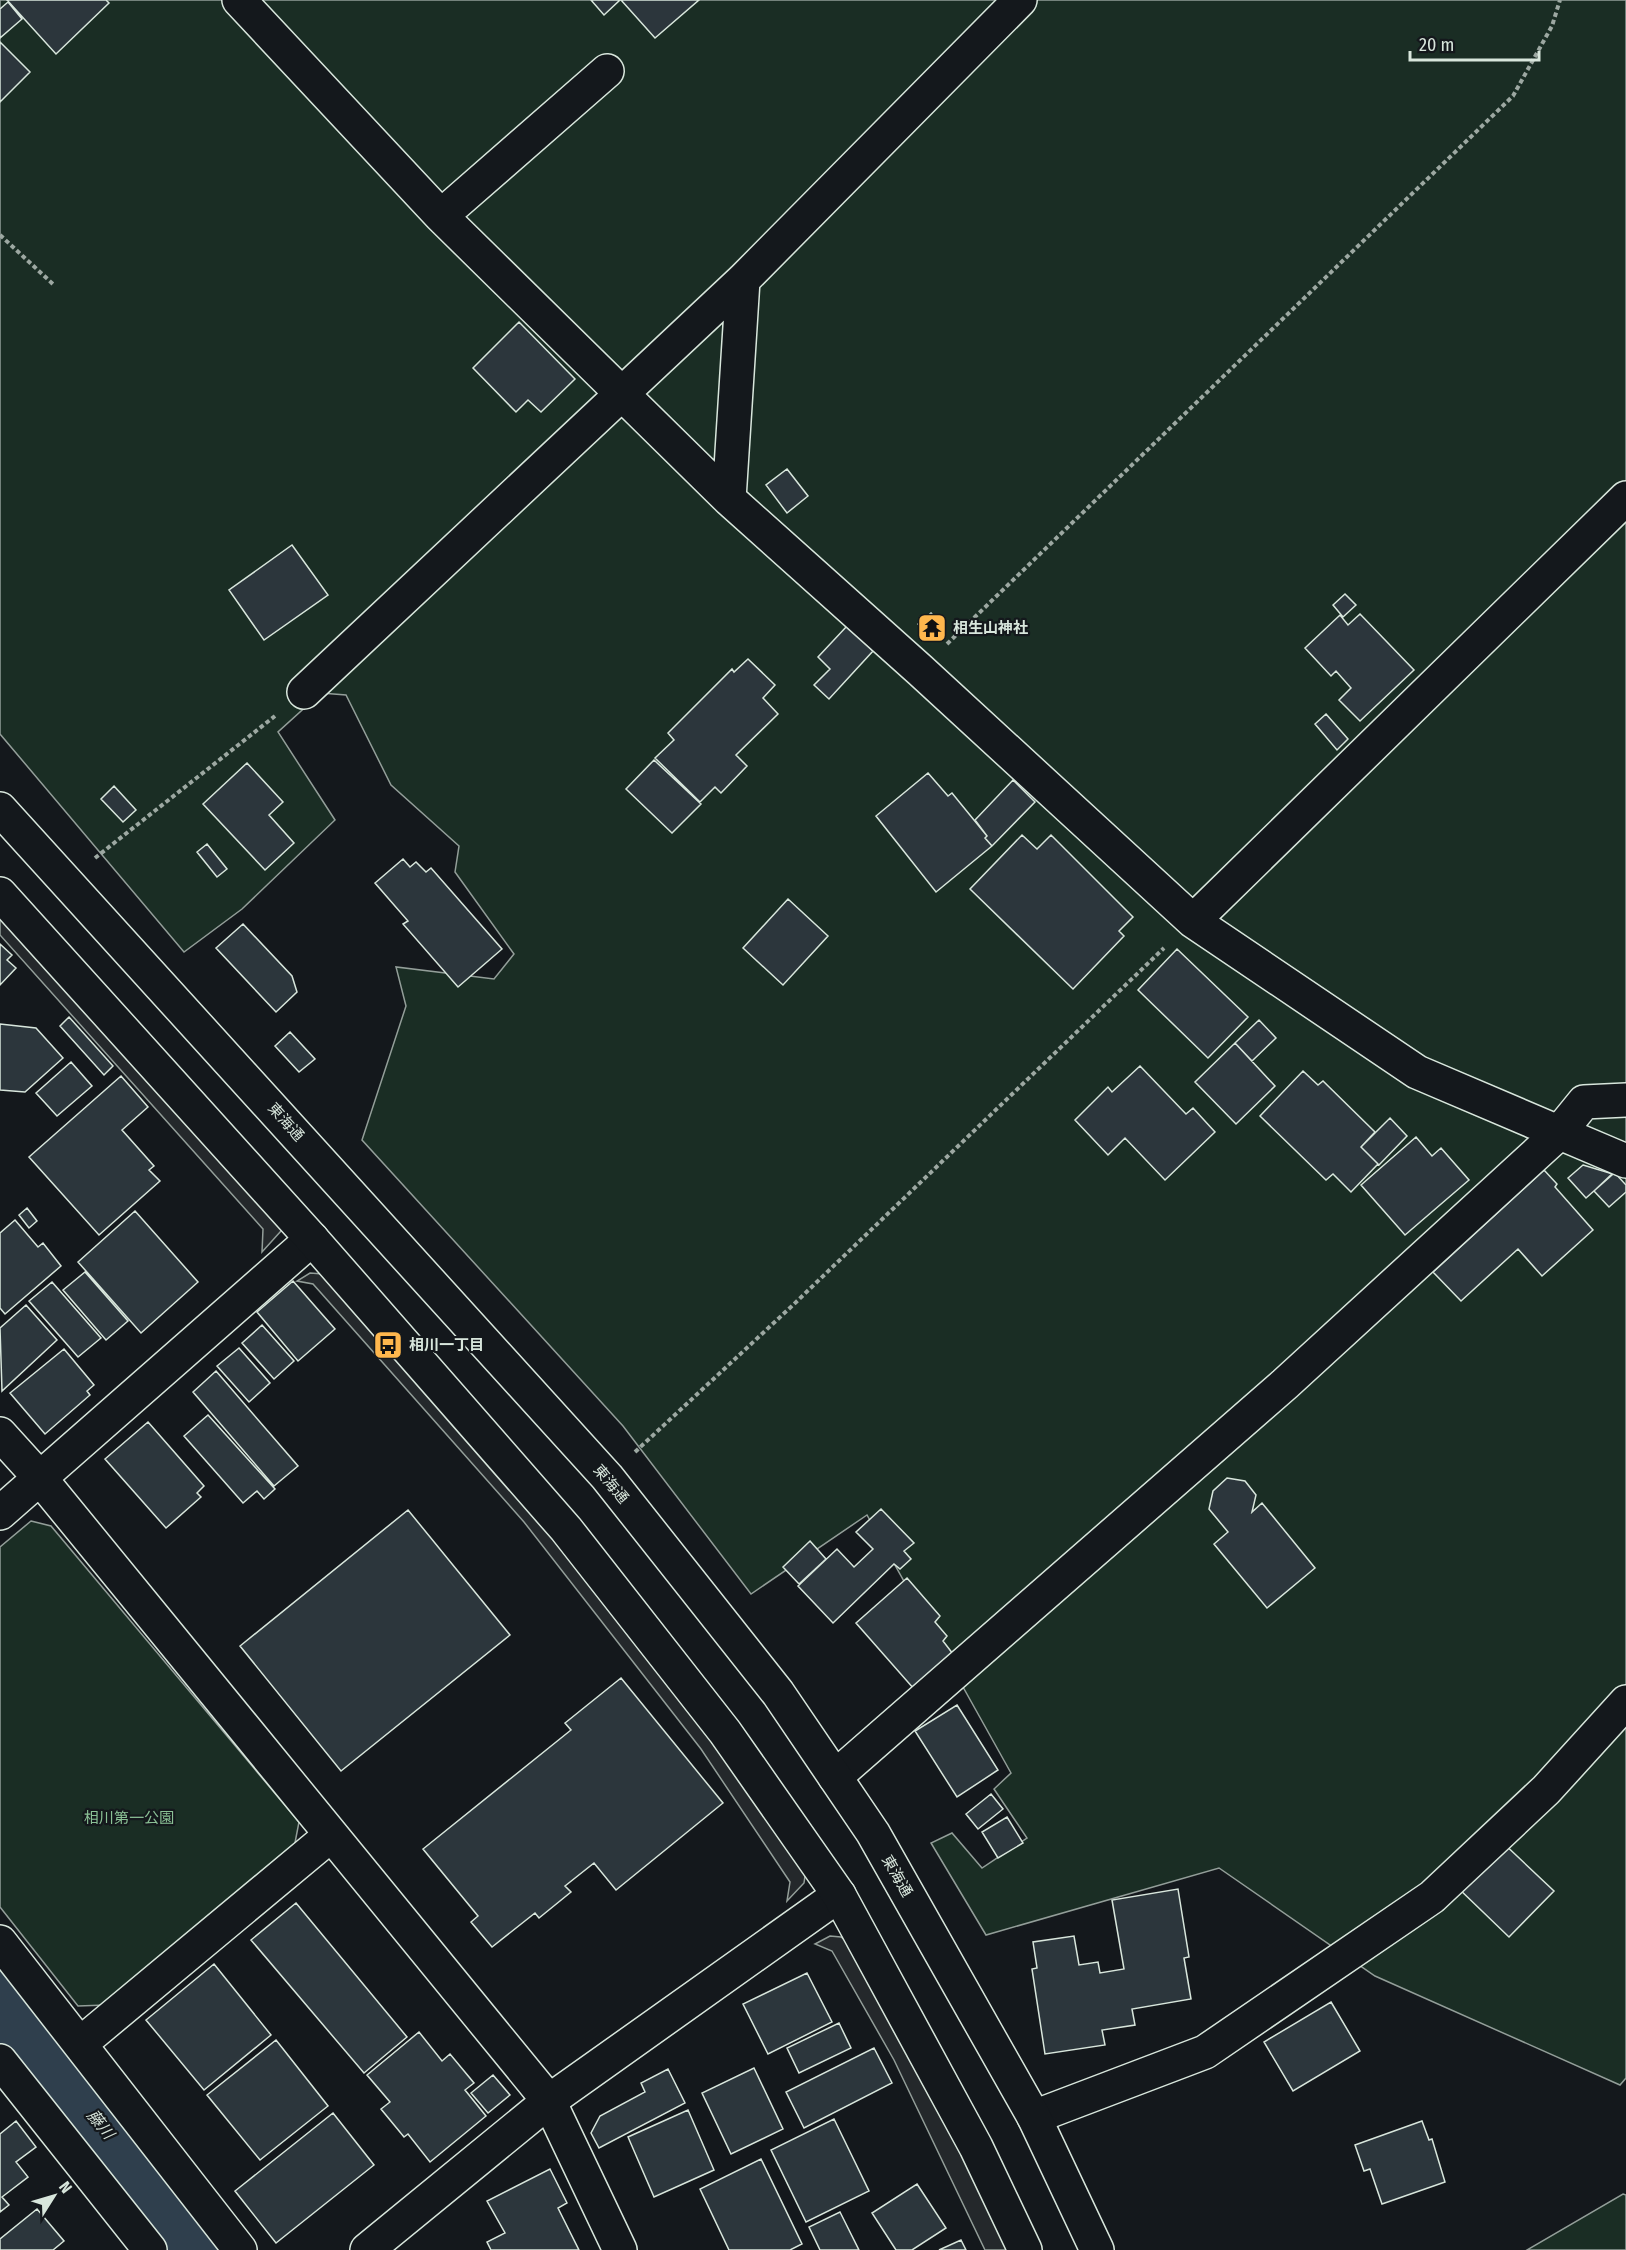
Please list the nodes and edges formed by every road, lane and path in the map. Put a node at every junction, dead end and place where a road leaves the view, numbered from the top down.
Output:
1 (239, 0) edge
2 (1020, 0) edge
3 (1560, 0) edge
4 (608, 71) dead end
5 (441, 216) junction
6 (0, 235) edge
7 (743, 280) junction
8 (54, 285) dead end
9 (622, 393) junction
10 (1626, 498) edge
11 (729, 499) junction
12 (920, 670) junction
13 (304, 692) joint
14 (0, 809) edge
15 (66, 881) junction
16 (0, 894) edge
17 (1192, 921) junction
18 (1626, 1100) edge
19 (1558, 1134) junction
20 (1626, 1161) edge
21 (312, 1239) junction
22 (0, 1434) edge
23 (39, 1477) junction
24 (607, 1477) junction
25 (0, 1513) edge
26 (1626, 1702) edge
27 (835, 1778) junction
28 (331, 1835) junction
29 (839, 1895) junction
30 (0, 1942) edge
31 (80, 2044) junction
32 (0, 2061) edge
33 (549, 2101) junction
34 (1034, 2117) junction
35 (150, 2250) edge
36 (240, 2250) edge
37 (368, 2250) edge
38 (620, 2250) edge
39 (1025, 2250) edge
40 (1097, 2250) edge

1 - 5 street
2 - 7 street
3 - 12 path
4 - 5 street
5 - 9 street
6 - 8 path
7 - 9 street
7 - 11 street
9 - 11 street
9 - 13 street
10 - 17 street
11 - 12 street
12 - 17 street
13 - 15 path
14 - 15 street, 東海通
15 - 24 street, 東海通
16 - 21 street
17 - 19 street
17 - 24 path
18 - 19 street
19 - 20 street
19 - 27 street
21 - 23 street
21 - 29 street
22 - 23 street
23 - 25 street
23 - 28 street
24 - 27 street, 東海通
26 - 34 street
27 - 34 street, 東海通
28 - 31 street
28 - 33 street
29 - 33 street
29 - 39 street
30 - 31 street
31 - 36 street
32 - 35 street
33 - 37 street
33 - 38 street
34 - 40 street, 東海通

